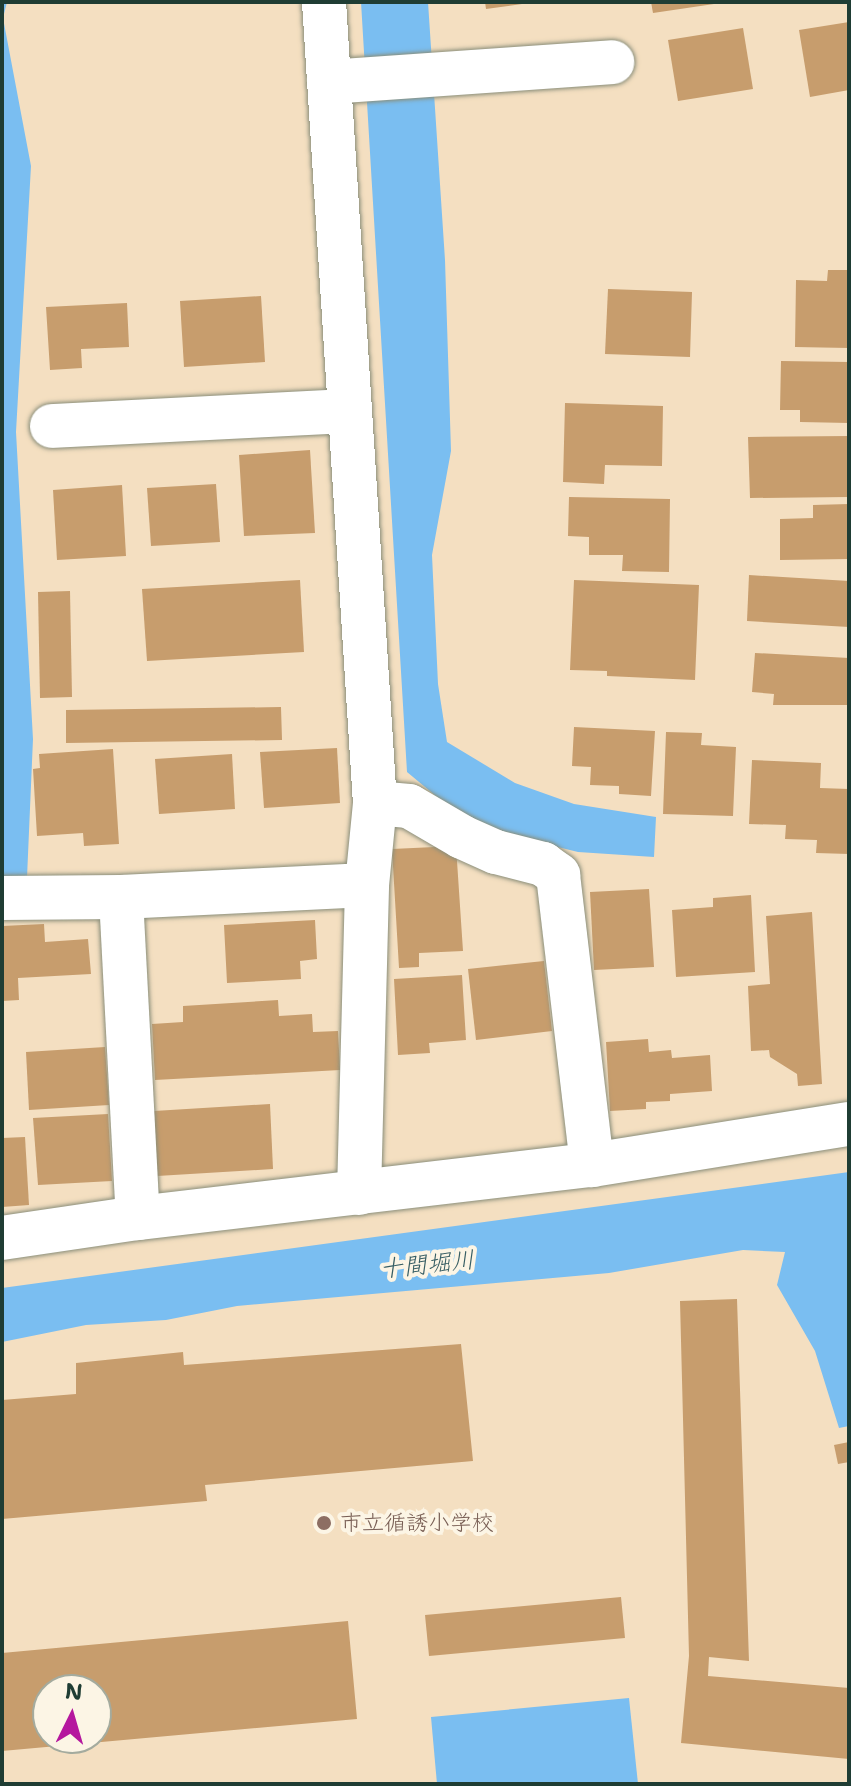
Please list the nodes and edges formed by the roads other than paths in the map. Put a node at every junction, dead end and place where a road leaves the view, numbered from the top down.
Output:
1 (324, 2) edge
2 (612, 62) dead end
3 (341, 82) junction
4 (350, 411) junction
5 (52, 426) dead end
6 (375, 803) junction
7 (367, 885) junction
8 (121, 897) junction
9 (2, 898) edge
10 (849, 1124) edge
11 (592, 1165) junction
12 (359, 1193) junction
13 (138, 1218) junction
14 (2, 1238) edge

1 - 3 street
2 - 3 street
3 - 4 street
4 - 5 street
4 - 6 street
6 - 7 street
6 - 11 street
7 - 8 street
7 - 12 street
8 - 9 street
8 - 13 street
10 - 11 street
11 - 12 street
12 - 13 street
13 - 14 street

